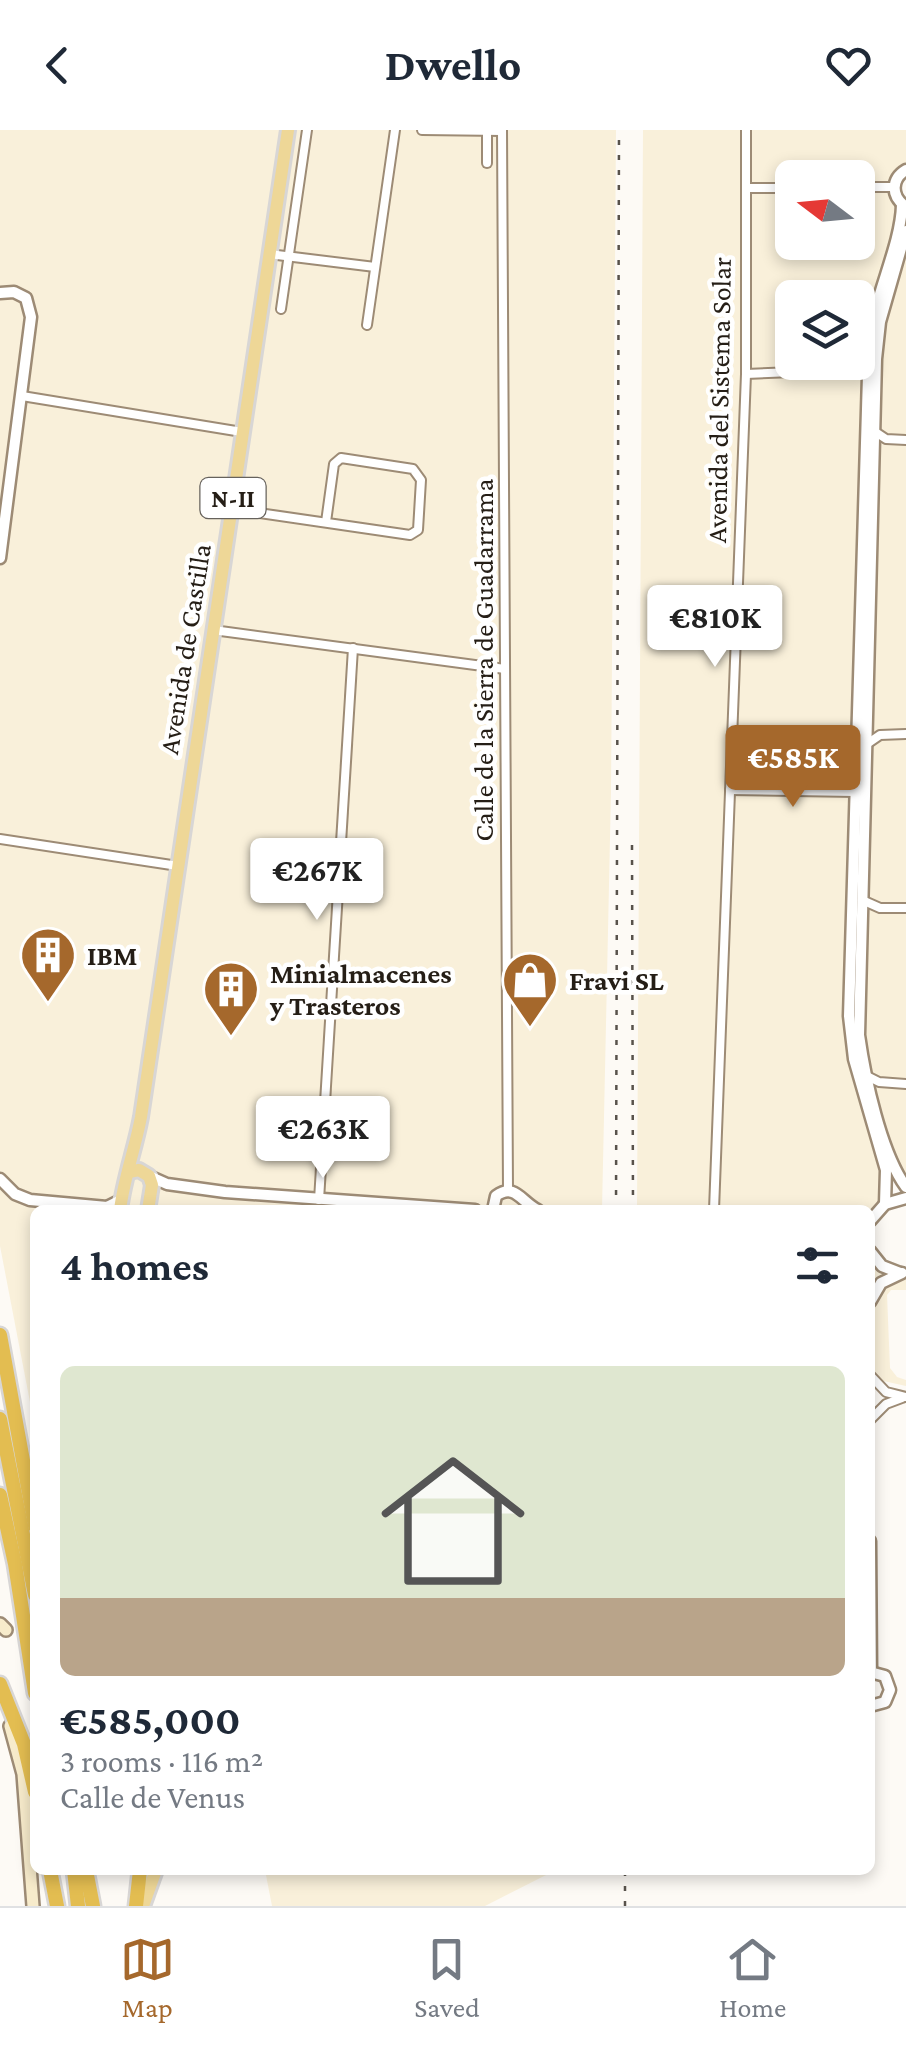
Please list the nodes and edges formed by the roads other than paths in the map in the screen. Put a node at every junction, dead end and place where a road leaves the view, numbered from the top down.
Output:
1 (288, 130) edge
2 (308, 130) edge
3 (396, 130) edge
4 (422, 130) edge
5 (502, 130) edge
6 (746, 130) edge
7 (488, 131) edge
8 (487, 163) dead end
9 (906, 170) edge
10 (875, 187) edge
11 (894, 187) junction
12 (746, 188) junction
13 (775, 188) edge
14 (904, 206) edge
15 (906, 231) edge
16 (269, 254) junction
17 (289, 257) junction
18 (376, 267) junction
19 (0, 293) edge
20 (281, 309) dead end
21 (875, 309) edge
22 (367, 325) dead end
23 (876, 358) joint
24 (775, 373) edge
25 (746, 374) junction
26 (869, 380) edge
27 (872, 380) edge
28 (876, 388) junction
29 (22, 396) junction
30 (871, 427) junction
31 (242, 432) junction
32 (890, 440) junction
33 (906, 440) edge
34 (874, 457) junction
35 (232, 509) junction
36 (326, 522) junction
37 (0, 558) edge
38 (213, 630) junction
39 (352, 648) junction
40 (505, 669) junction
41 (868, 721) junction
42 (887, 733) junction
43 (906, 734) edge
44 (862, 747) junction
45 (866, 782) junction
46 (730, 790) junction
47 (856, 792) junction
48 (866, 807) junction
49 (0, 839) edge
50 (178, 866) junction
51 (854, 878) junction
52 (864, 903) junction
53 (880, 908) junction
54 (906, 908) edge
55 (863, 924) junction
56 (867, 1076) junction
57 (889, 1084) junction
58 (906, 1084) edge
59 (868, 1099) junction
60 (141, 1117) junction
61 (129, 1172) junction
62 (147, 1173) junction
63 (0, 1179) edge
64 (167, 1184) junction
65 (906, 1187) edge
66 (508, 1190) junction
67 (906, 1198) edge
68 (319, 1200) junction
69 (149, 1203) edge
70 (62, 1204) junction
71 (66, 1205) edge
72 (77, 1205) edge
73 (121, 1205) edge
74 (397, 1205) edge
75 (492, 1205) edge
76 (524, 1205) edge
77 (714, 1205) edge
78 (875, 1212) edge
79 (875, 1258) edge
80 (904, 1273) edge
81 (875, 1293) edge
82 (0, 1335) edge
83 (875, 1380) edge
84 (906, 1397) edge
85 (875, 1415) edge
86 (0, 1419) edge
87 (0, 1494) edge
88 (30, 1499) edge
89 (30, 1570) edge
90 (30, 1661) edge
91 (875, 1673) edge
92 (0, 1684) edge
93 (0, 1699) edge
94 (875, 1705) edge
95 (30, 1772) edge
96 (54, 1875) edge
97 (75, 1875) edge
98 (87, 1875) edge
99 (140, 1875) edge
100 (154, 1875) edge
101 (32, 1906) edge
102 (59, 1906) edge
103 (78, 1906) edge
104 (93, 1906) edge
105 (139, 1906) edge

1 - 16 main road, Avenida de Castilla / N-II
2 - 17 street
3 - 18 street
4 - 7 street
5 - 7 street
5 - 40 street, Calle de la Sierra de Guadarrama
6 - 12 street, Avenida del Sistema Solar
7 - 8 street
9 - 11 street
10 - 11 street
11 - 14 street
12 - 13 street
12 - 25 street, Avenida del Sistema Solar
14 - 21 street
15 - 23 street
16 - 17 street
16 - 31 main road, Avenida de Castilla / N-II
17 - 18 street
17 - 20 street
18 - 22 street
19 - 29 street
23 - 28 street
24 - 25 street
25 - 46 street, Avenida del Sistema Solar
26 - 30 street
27 - 28 street
28 - 30 street
29 - 31 street
29 - 37 street
30 - 32 street
30 - 34 street
30 - 44 street
31 - 35 main road, Avenida de Castilla / N-II
32 - 33 street
32 - 34 street
34 - 41 street
35 - 36 street
35 - 38 main road, Avenida de Castilla / N-II
36 - 36 street
38 - 39 street
38 - 50 main road, Avenida de Castilla / N-II
39 - 40 street
39 - 68 street
40 - 66 street, Calle de la Sierra de Guadarrama
41 - 42 street
41 - 44 street
42 - 43 street
42 - 44 street
44 - 45 street
44 - 47 street
45 - 47 street
45 - 48 street
46 - 47 street
46 - 77 street, Avenida del Sistema Solar
47 - 48 street
47 - 51 street
48 - 52 street
49 - 50 street
50 - 60 main road, Avenida de Castilla / N-II
51 - 52 street
51 - 59 street
52 - 53 street
52 - 55 street
53 - 54 street
53 - 55 street
55 - 56 street
56 - 57 street
56 - 59 street
57 - 58 street
57 - 59 street
59 - 65 street
59 - 78 street
60 - 61 main road, Avenida de Castilla / N-II
60 - 62 main road, Avenida de Castilla / N-II
61 - 62 main road
61 - 73 main road, N-II
62 - 64 street
62 - 69 main road, N-II
63 - 70 street
64 - 68 street
64 - 69 street
66 - 75 street
66 - 76 street
67 - 78 street
68 - 74 street
70 - 71 street
70 - 72 street
79 - 80 street
80 - 81 street
82 - 88 highway
83 - 84 street
84 - 85 street
86 - 89 highway
87 - 90 highway
91 - 94 street
92 - 95 highway
93 - 101 main road
96 - 102 highway
97 - 103 highway
98 - 104 highway
99 - 105 highway
100 - 105 main road

